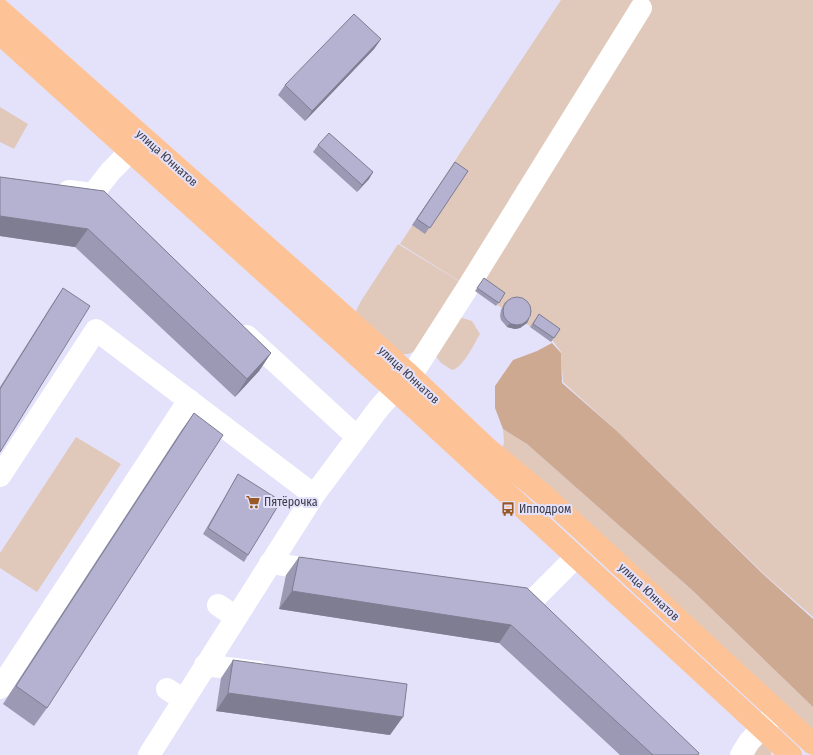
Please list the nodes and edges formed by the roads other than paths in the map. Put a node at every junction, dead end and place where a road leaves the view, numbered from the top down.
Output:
1 (641, 8) dead end
2 (0, 10) edge
3 (0, 34) edge
4 (137, 144) junction
5 (46, 188) edge
6 (234, 324) edge
7 (403, 383) junction
8 (189, 400) junction
9 (357, 437) junction
10 (0, 476) edge
11 (314, 495) junction
12 (576, 557) junction
13 (270, 563) junction
14 (340, 573) edge
15 (531, 604) edge
16 (205, 665) junction
17 (276, 675) edge
18 (0, 688) edge
19 (777, 711) junction
20 (761, 728) junction
21 (813, 744) edge
22 (149, 755) edge
23 (741, 755) edge
24 (791, 755) edge

1 - 7 street
2 - 4 main road, улица Юннатов
3 - 4 main road, улица Юннатов
4 - 5 street
4 - 7 main road, улица Юннатов
6 - 9 street
7 - 9 street
7 - 12 main road, улица Юннатов
7 - 19 main road, улица Юннатов
8 - 10 street
8 - 11 street
8 - 18 street
9 - 11 street
11 - 13 street
12 - 15 street
12 - 20 main road, улица Юннатов
13 - 14 street
13 - 16 street
16 - 17 street
16 - 22 street
19 - 20 street
19 - 21 main road, улица Юннатов
20 - 23 street
20 - 24 main road, улица Юннатов

